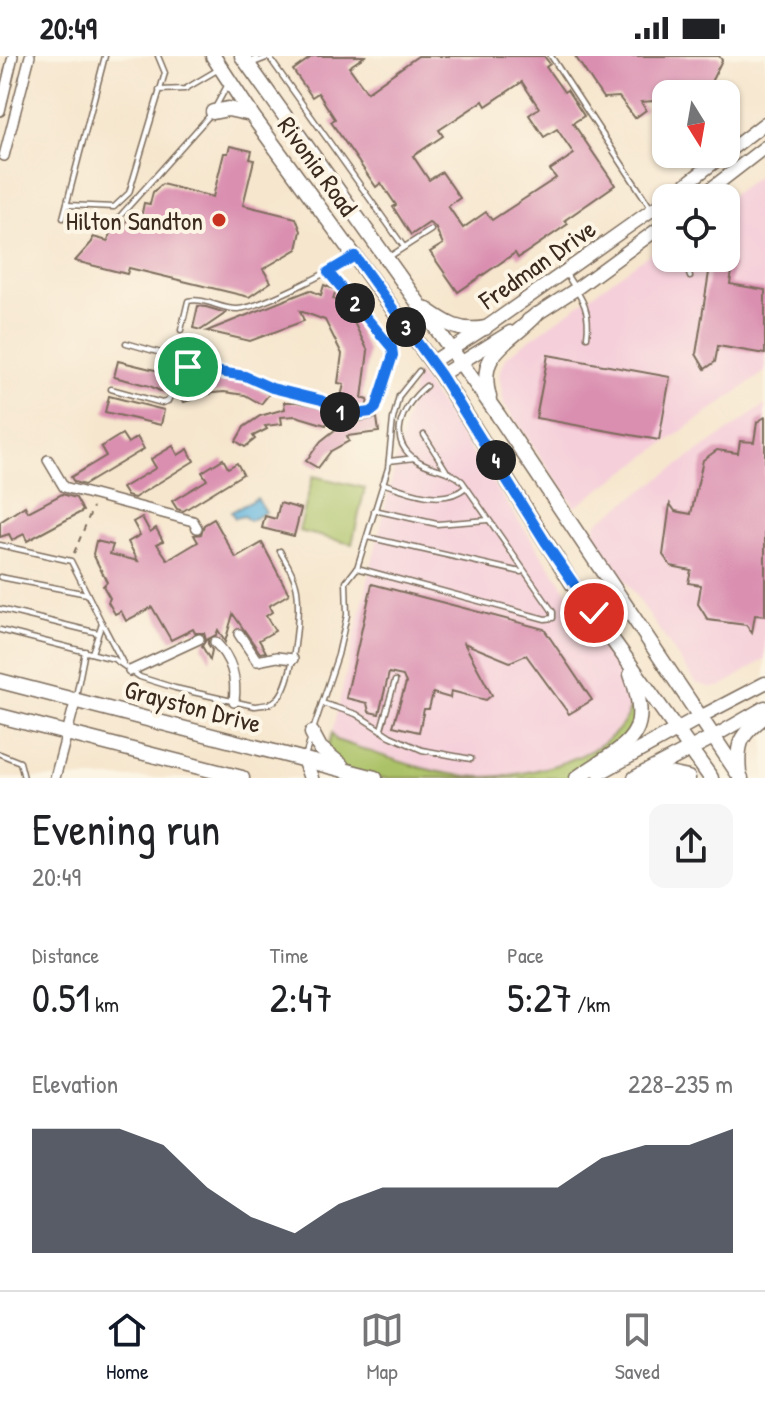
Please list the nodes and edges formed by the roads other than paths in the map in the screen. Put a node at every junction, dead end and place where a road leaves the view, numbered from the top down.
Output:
1 (13, 56) edge
2 (30, 56) edge
3 (105, 56) edge
4 (158, 56) edge
5 (551, 56) edge
6 (269, 57) edge
7 (251, 58) edge
8 (217, 62) edge
9 (230, 81) junction
10 (159, 90) junction
11 (0, 111) edge
12 (213, 112) junction
13 (251, 114) junction
14 (765, 123) edge
15 (765, 149) edge
16 (4, 156) dead end
17 (327, 177) junction
18 (686, 184) edge
19 (717, 184) edge
20 (307, 192) junction
21 (67, 205) junction
22 (652, 208) edge
23 (652, 210) edge
24 (63, 218) dead end
25 (113, 224) dead end
26 (431, 230) dead end
27 (652, 236) edge
28 (404, 247) junction
29 (355, 256) junction
30 (387, 258) junction
31 (328, 272) junction
32 (565, 272) junction
33 (688, 272) edge
34 (690, 277) dead end
35 (576, 289) junction
36 (417, 302) junction
37 (536, 315) junction
38 (485, 328) junction
39 (181, 330) dead end
40 (587, 337) dead end
41 (126, 343) dead end
42 (451, 350) junction
43 (461, 363) junction
44 (185, 365) junction
45 (425, 366) junction
46 (441, 375) junction
47 (426, 386) dead end
48 (111, 389) dead end
49 (498, 415) junction
50 (424, 435) dead end
51 (415, 458) junction
52 (48, 460) dead end
53 (389, 461) junction
54 (447, 471) junction
55 (382, 483) junction
56 (86, 485) dead end
57 (466, 487) junction
58 (97, 497) junction
59 (137, 498) dead end
60 (143, 508) junction
61 (187, 510) dead end
62 (374, 510) junction
63 (488, 520) junction
64 (367, 537) junction
65 (0, 545) edge
66 (280, 551) dead end
67 (357, 568) junction
68 (523, 572) junction
69 (0, 577) edge
70 (87, 594) junction
71 (0, 609) edge
72 (102, 623) junction
73 (0, 630) edge
74 (98, 633) junction
75 (239, 634) dead end
76 (199, 639) dead end
77 (215, 642) dead end
78 (85, 651) junction
79 (92, 653) junction
80 (625, 657) junction
81 (293, 659) junction
82 (127, 668) junction
83 (0, 681) edge
84 (395, 681) dead end
85 (765, 683) edge
86 (76, 699) junction
87 (234, 702) junction
88 (322, 703) junction
89 (765, 707) edge
90 (0, 716) edge
91 (765, 716) edge
92 (700, 717) junction
93 (380, 730) junction
94 (678, 730) junction
95 (67, 733) junction
96 (312, 733) junction
97 (713, 737) junction
98 (691, 748) junction
99 (0, 754) edge
100 (304, 759) junction
101 (471, 759) dead end
102 (354, 773) junction
103 (740, 777) edge
104 (24, 778) edge
105 (55, 778) edge
106 (242, 778) edge
107 (311, 778) edge
108 (375, 778) edge
109 (577, 778) edge
110 (589, 778) edge
111 (635, 778) edge
112 (647, 778) edge
113 (688, 778) edge
114 (711, 778) edge

1 - 11 street
2 - 16 street
3 - 21 lane
4 - 10 lane
5 - 22 lane
6 - 7 lane
6 - 28 lane
7 - 17 main road, Rivonia Road
8 - 9 main road, Rivonia Road
8 - 10 lane
9 - 12 lane
9 - 13 main road, Rivonia Road
10 - 21 lane
12 - 13 main road
12 - 25 lane
13 - 20 main road, Rivonia Road
14 - 18 street, Fredman Drive
15 - 19 street
17 - 20 main road
17 - 30 main road, Rivonia Road
20 - 29 main road, Rivonia Road
21 - 24 lane
23 - 32 street, Fredman Drive
26 - 28 lane
27 - 35 street, Fredman Drive
28 - 30 lane
29 - 31 lane
29 - 45 main road, Rivonia Road
30 - 36 main road, Rivonia Road
31 - 39 lane
31 - 44 lane
32 - 35 lane
32 - 38 street, Fredman Drive
33 - 34 lane
35 - 37 street, Fredman Drive
35 - 40 lane
36 - 38 main road
36 - 42 main road, Rivonia Road
37 - 43 street, Fredman Drive
37 - 49 main road
38 - 42 street, Fredman Drive
41 - 44 lane
42 - 43 main road, Rivonia Road
42 - 45 street, Fredman Drive
43 - 46 street, Fredman Drive
43 - 49 main road, Rivonia Road
44 - 48 lane
45 - 46 main road, Rivonia Road
45 - 53 lane
46 - 80 main road, Rivonia Road
47 - 51 lane
49 - 92 main road, Rivonia Road
50 - 54 lane
51 - 53 lane
51 - 54 lane
52 - 58 street
53 - 55 lane
54 - 57 lane
55 - 57 lane
55 - 62 lane
56 - 58 street
57 - 63 lane
58 - 60 street
59 - 60 street
60 - 61 street
62 - 63 lane
62 - 64 lane
63 - 68 lane
64 - 67 lane
64 - 68 lane
65 - 70 lane
66 - 81 lane
67 - 68 lane
67 - 88 lane
69 - 70 lane
70 - 72 lane
71 - 74 lane
72 - 74 lane
72 - 82 lane
73 - 78 lane
74 - 79 lane
75 - 81 street
76 - 82 street
77 - 87 street
78 - 79 lane
78 - 86 lane
79 - 82 lane
80 - 94 main road, Rivonia Road
80 - 109 main road
81 - 87 lane
82 - 87 lane
83 - 86 main road, Grayston Drive
84 - 93 lane
85 - 92 street
86 - 95 street
86 - 100 main road, Grayston Drive
88 - 93 lane
88 - 96 lane
89 - 97 street
90 - 95 main road
91 - 103 main road
92 - 94 main road
92 - 97 main road, Rivonia Road
93 - 101 lane
94 - 98 main road, Rivonia Road
94 - 110 main road
95 - 105 street
95 - 106 main road
96 - 100 lane
96 - 102 main road
97 - 98 main road
97 - 103 main road, Rivonia Road
98 - 111 main road
98 - 114 main road, Rivonia Road
99 - 104 lane
100 - 102 main road, Grayston Drive
100 - 107 main road
102 - 108 main road, Grayston Drive
112 - 113 main road

